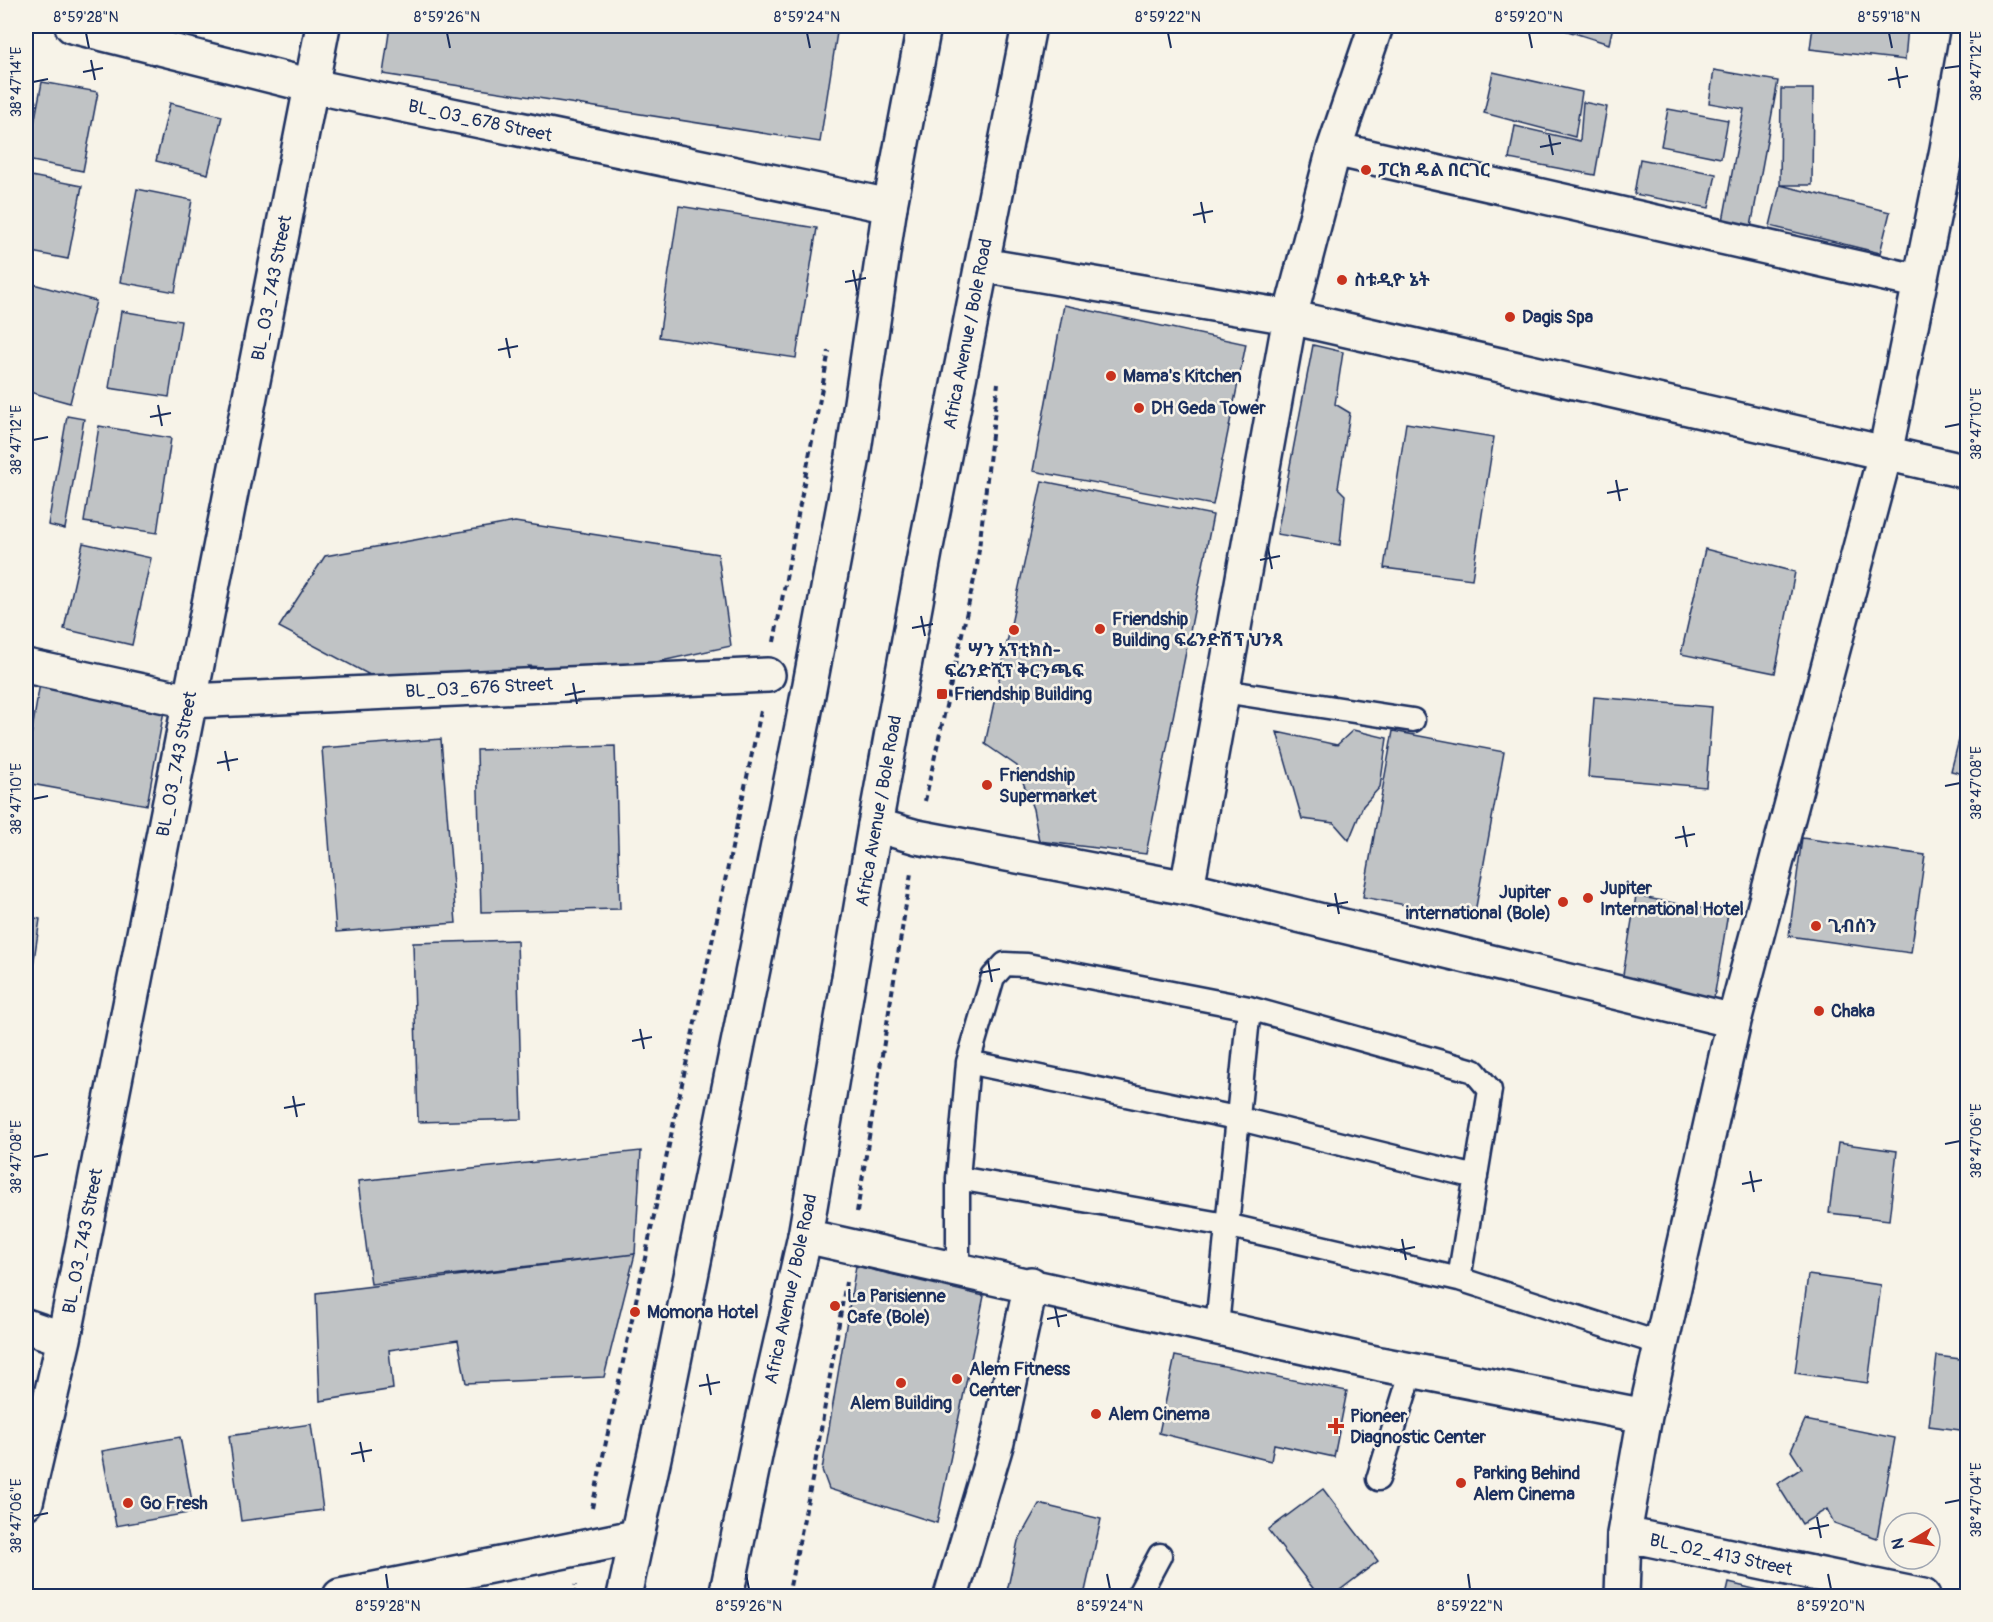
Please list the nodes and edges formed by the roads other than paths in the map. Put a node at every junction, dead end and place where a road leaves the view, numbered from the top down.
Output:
1 (72, 26) edge
2 (323, 26) edge
3 (924, 26) edge
4 (1029, 26) edge
5 (1376, 26) edge
6 (1968, 29) edge
7 (312, 86) junction
8 (1334, 149) junction
9 (1957, 150) edge
10 (890, 206) junction
11 (982, 265) junction
12 (1920, 282) junction
13 (1290, 317) junction
14 (1885, 454) junction
15 (1968, 472) edge
16 (26, 666) edge
17 (768, 675) road end
18 (1223, 691) junction
19 (189, 701) junction
20 (1413, 720) dead end
21 (875, 825) junction
22 (1187, 888) junction
23 (1249, 1008) junction
24 (1734, 1021) junction
25 (968, 1062) junction
26 (1236, 1118) junction
27 (1476, 1177) junction
28 (958, 1178) junction
29 (1226, 1225) junction
30 (805, 1236) junction
31 (958, 1269) junction
32 (1459, 1279) junction
33 (1031, 1284) junction
34 (26, 1326) edge
35 (1217, 1326) junction
36 (64, 1339) junction
37 (1661, 1344) junction
38 (1412, 1370) junction
39 (1646, 1416) junction
40 (1378, 1479) dead end
41 (26, 1502) edge
42 (1624, 1534) junction
43 (635, 1537) junction
44 (1160, 1555) dead end
45 (340, 1596) edge
46 (624, 1596) edge
47 (726, 1596) edge
48 (951, 1596) edge
49 (1138, 1596) edge
50 (1622, 1596) edge
51 (1923, 1596) edge

1 - 7 street, BL_03_678 Street
2 - 7 street, BL_03_743 Street
3 - 10 street
4 - 11 street, Africa Avenue / Bole Road
5 - 8 street
6 - 9 street
7 - 10 street, BL_03_678 Street
7 - 19 street, BL_03_743 Street
8 - 12 street
8 - 13 street
9 - 12 street
10 - 43 street
11 - 13 street
11 - 21 street, Africa Avenue / Bole Road
12 - 14 street
13 - 14 street
13 - 18 street
14 - 15 street
14 - 24 street
16 - 19 street, BL_03_676 Street
17 - 19 street, BL_03_676 Street
18 - 20 lane
18 - 22 street
19 - 36 street, BL_03_743 Street
21 - 22 street
21 - 30 street, Africa Avenue / Bole Road
22 - 24 street
23 - 25 lane
23 - 26 lane
23 - 27 lane
24 - 37 street
25 - 26 lane
25 - 28 lane
26 - 27 lane
26 - 29 lane
27 - 32 lane
28 - 29 lane
28 - 31 lane
29 - 32 lane
29 - 35 lane
30 - 31 street
30 - 47 street, Africa Avenue / Bole Road
31 - 33 street
32 - 37 lane
33 - 35 street
33 - 48 street
34 - 36 street
35 - 38 street
36 - 41 street, BL_03_743 Street
37 - 39 street
38 - 39 street
38 - 40 lane
39 - 42 street
42 - 50 street
42 - 51 street, BL_02_413 Street
43 - 45 street
43 - 46 street
44 - 49 lane

